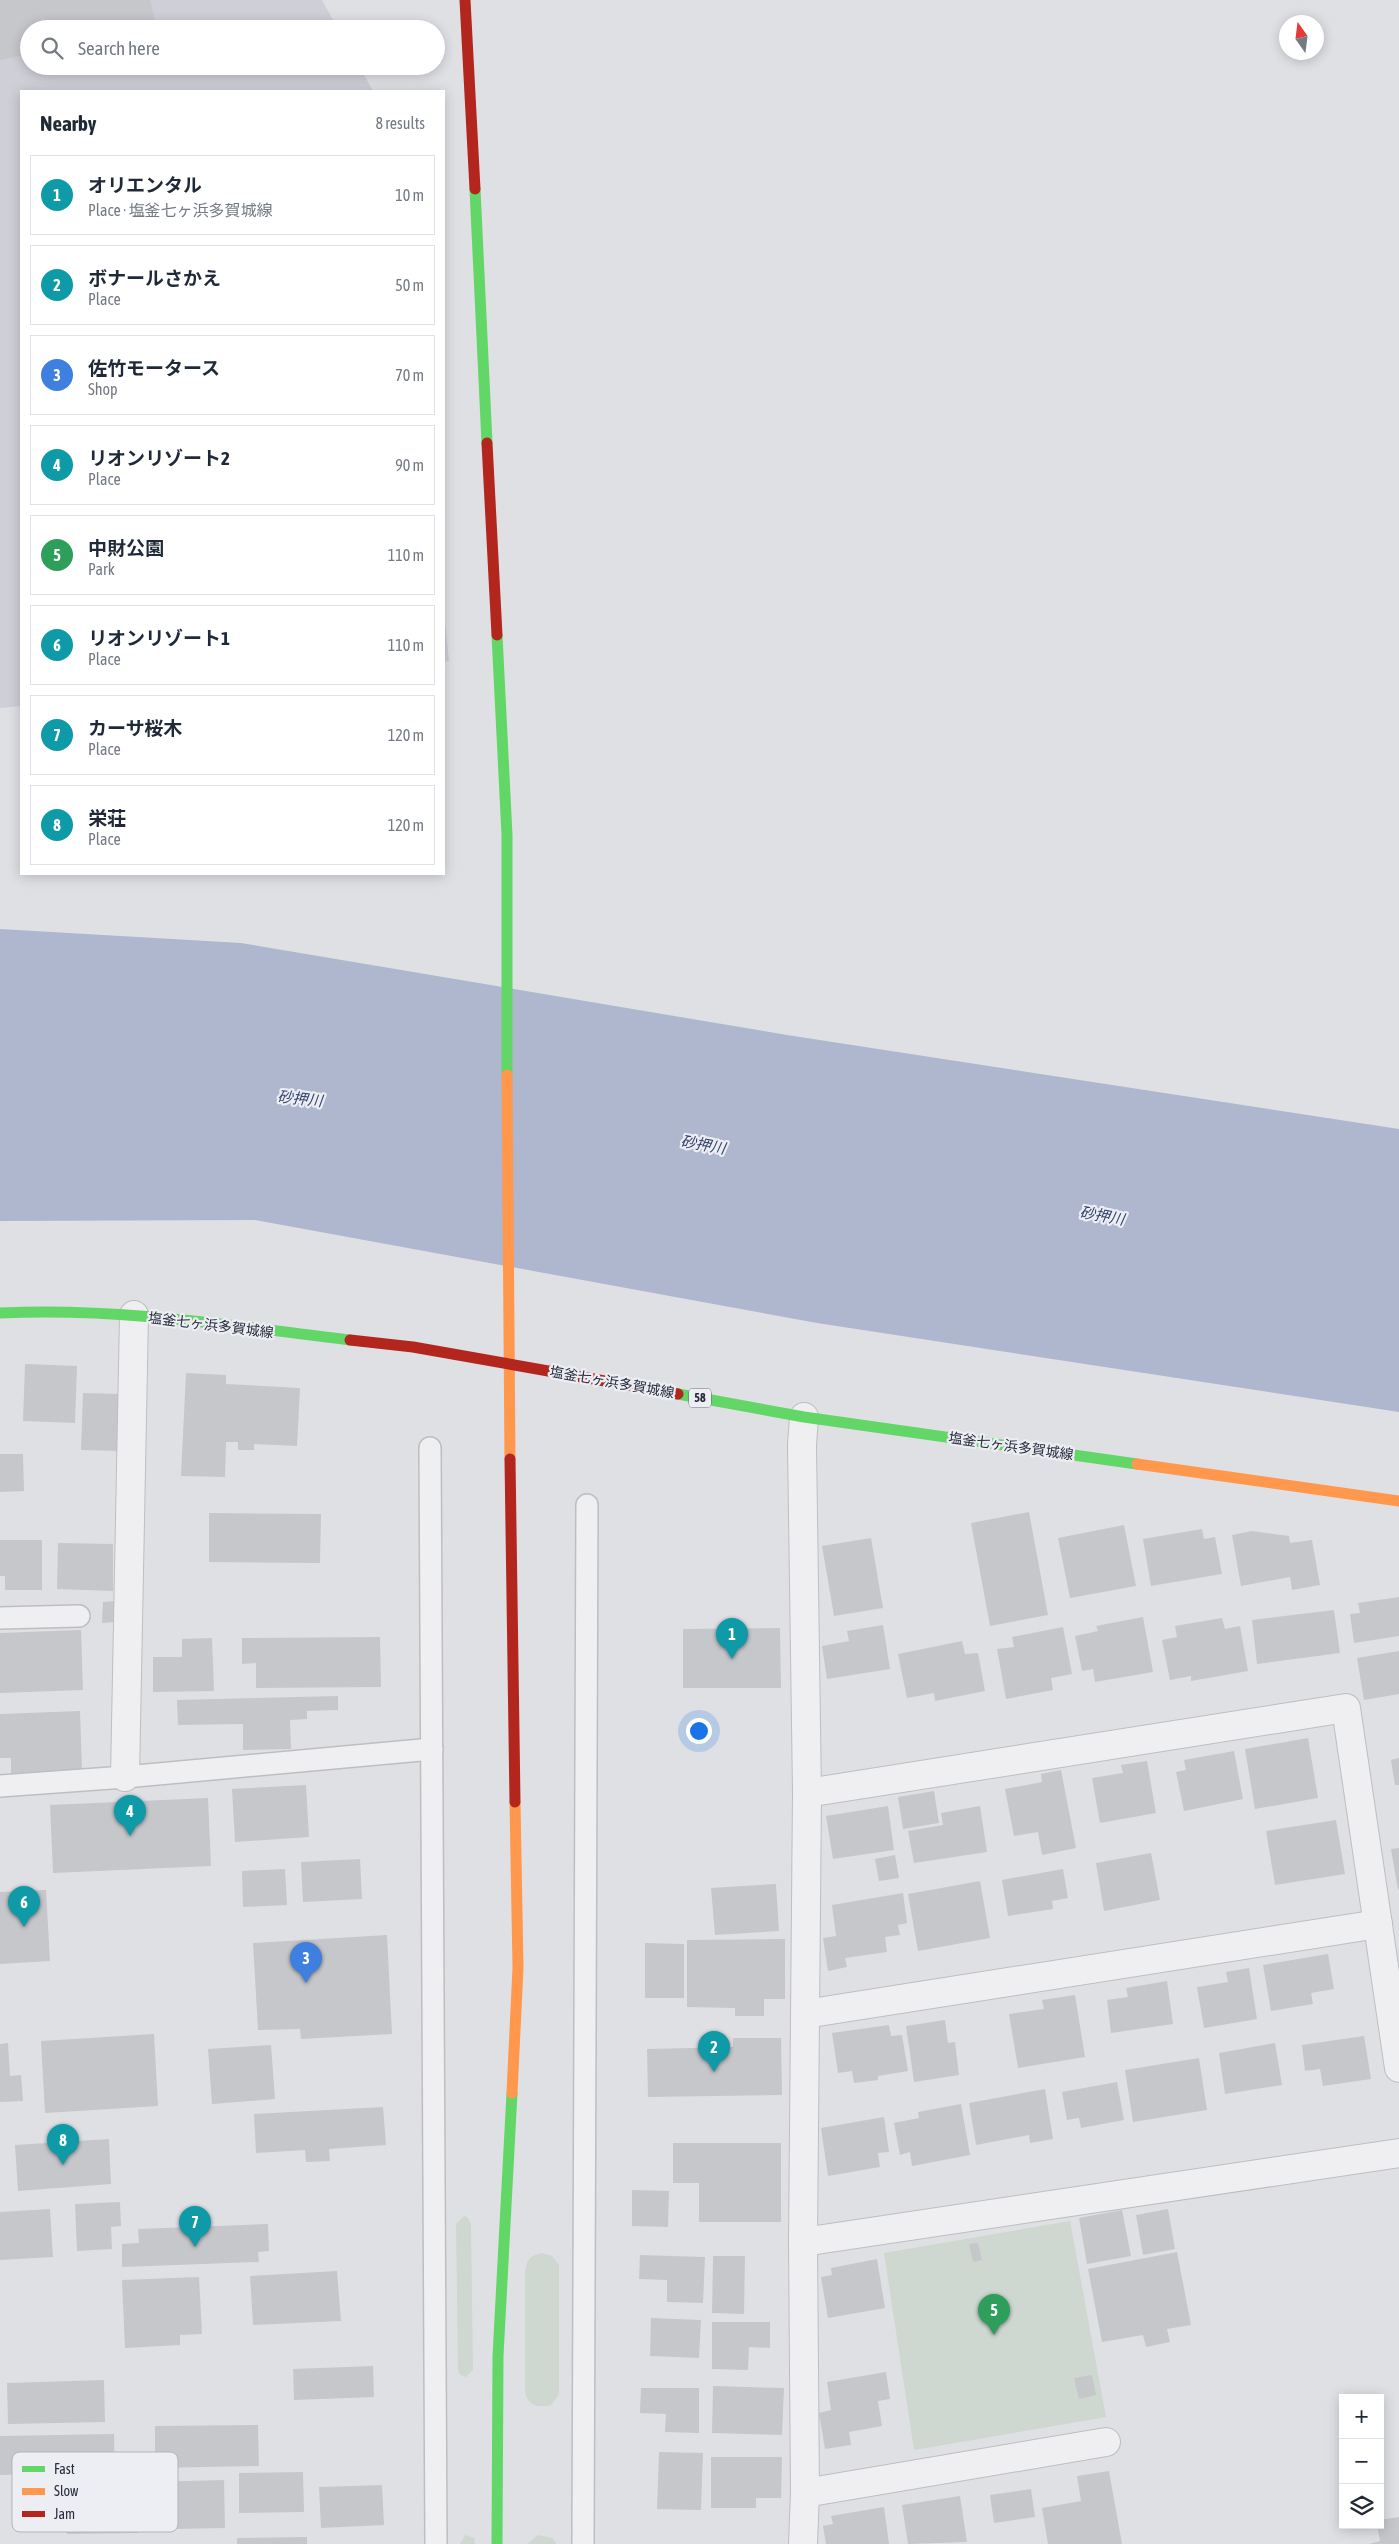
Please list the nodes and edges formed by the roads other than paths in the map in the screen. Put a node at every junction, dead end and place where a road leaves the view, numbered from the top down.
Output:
1 (465, 0) edge
2 (0, 1313) edge
3 (134, 1315) junction
4 (508, 1363) junction
5 (804, 1417) junction
6 (430, 1448) dead end
7 (1399, 1501) edge
8 (587, 1505) dead end
9 (79, 1616) dead end
10 (0, 1618) edge
11 (432, 1749) junction
12 (126, 1777) junction
13 (0, 1786) edge
14 (807, 1794) junction
15 (1378, 1924) junction
16 (805, 2014) junction
17 (1399, 2068) edge
18 (1399, 2153) edge
19 (803, 2242) junction
20 (1106, 2442) dead end
21 (805, 2493) junction
22 (436, 2544) edge
23 (497, 2544) edge
24 (583, 2544) edge
25 (803, 2544) edge

1 - 4 street
2 - 3 street, 塩釜七ヶ浜多賀城線 / 58
3 - 4 street, 塩釜七ヶ浜多賀城線 / 58
3 - 12 street
4 - 5 street, 塩釜七ヶ浜多賀城線 / 58
4 - 23 street
5 - 7 street, 塩釜七ヶ浜多賀城線 / 58
5 - 14 street
6 - 11 lane
8 - 24 lane
9 - 10 lane
11 - 12 lane
11 - 22 lane
12 - 13 lane
14 - 15 street
14 - 16 street
15 - 16 street
15 - 17 street
16 - 19 street
18 - 19 street
19 - 21 street
20 - 21 street
21 - 25 street

